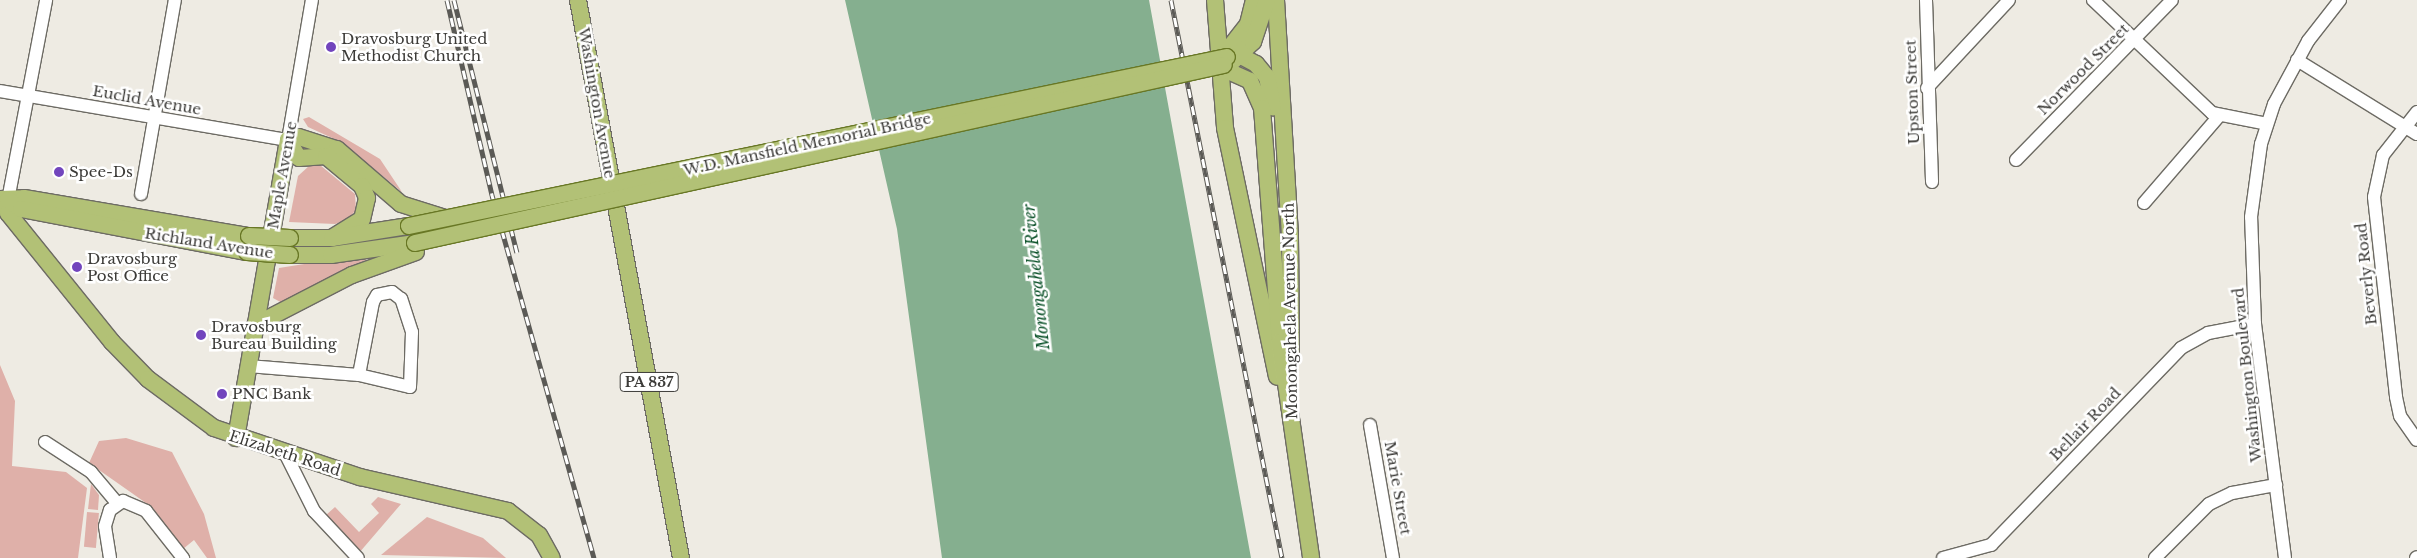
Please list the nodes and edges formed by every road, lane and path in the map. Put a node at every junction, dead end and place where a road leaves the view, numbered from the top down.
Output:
1 (46, 0) edge
2 (175, 0) edge
3 (312, 0) edge
4 (578, 0) edge
5 (1215, 0) edge
6 (1254, 0) edge
7 (1267, 0) edge
8 (1276, 0) edge
9 (1926, 0) edge
10 (2009, 0) edge
11 (2093, 0) edge
12 (2172, 0) edge
13 (2340, 0) edge
14 (2136, 39) junction
15 (1230, 60) junction
16 (2297, 60) junction
17 (1205, 66) junction
18 (1927, 88) junction
19 (0, 91) edge
20 (26, 96) junction
21 (2417, 112) edge
22 (2219, 116) junction
23 (155, 118) junction
24 (2267, 124) junction
25 (2406, 125) junction
26 (2417, 134) edge
27 (288, 140) junction
28 (2016, 160) dead end
29 (1932, 182) dead end
30 (141, 194) dead end
31 (4, 200) edge
32 (620, 202) junction
33 (2144, 203) dead end
34 (450, 218) junction
35 (409, 226) joint
36 (332, 238) junction
37 (248, 244) junction
38 (416, 247) junction
39 (1290, 321) junction
40 (2255, 324) junction
41 (255, 325) junction
42 (248, 366) junction
43 (359, 375) junction
44 (1370, 425) dead end
45 (1292, 428) junction
46 (236, 438) junction
47 (2417, 440) edge
48 (45, 442) dead end
49 (286, 455) junction
50 (2276, 485) junction
51 (116, 502) junction
52 (110, 558) edge
53 (183, 558) edge
54 (358, 558) edge
55 (552, 558) edge
56 (681, 558) edge
57 (1311, 558) edge
58 (1393, 558) edge
59 (1943, 558) edge
60 (2155, 558) edge
61 (2285, 558) edge

1 - 20 street
2 - 23 street
3 - 27 street, Maple Avenue
4 - 32 main road, Washington Avenue / PA 837
5 - 45 main road, Monongahela Avenue North
6 - 15 main road
7 - 15 main road
8 - 39 main road, Monongahela Avenue North
9 - 18 street, Upston Street
10 - 18 street
11 - 14 street
12 - 14 street, Norwood Street
13 - 16 street, Washington Boulevard
14 - 22 street
14 - 28 street, Norwood Street
15 - 17 main road
15 - 39 main road
15 - 45 main road
16 - 24 street, Washington Boulevard
16 - 25 street
17 - 32 main road, W.D. Mansfield Memorial Bridge, bridge
17 - 34 main road, W.D. Mansfield Memorial Bridge, bridge
18 - 29 street, Upston Street
19 - 20 street, Euclid Avenue
20 - 23 street, Euclid Avenue
20 - 31 street
21 - 25 street, Beverly Road
22 - 24 street
22 - 33 street
23 - 27 street, Euclid Avenue
23 - 30 street
24 - 40 street, Washington Boulevard
25 - 26 street
25 - 47 street, Beverly Road
27 - 34 main road
27 - 36 main road
27 - 41 main road, Maple Avenue
31 - 37 main road, Richland Avenue
31 - 46 main road, Elizabeth Road
32 - 38 main road, W.D. Mansfield Memorial Bridge, bridge
32 - 56 main road, PA 837
34 - 35 main road, W.D. Mansfield Memorial Bridge, bridge
35 - 36 main road, Richland Avenue
36 - 37 main road, Richland Avenue, bridge
37 - 38 main road, Richland Avenue, bridge
38 - 41 main road
39 - 45 main road, Monongahela Avenue North
40 - 50 street, Washington Boulevard
40 - 59 street, Bellair Road
41 - 42 main road, Maple Avenue
42 - 43 street
42 - 46 main road, Maple Avenue
43 - 43 street
44 - 58 street, Marie Street
45 - 57 main road
46 - 49 main road, Elizabeth Road
48 - 51 street
49 - 54 street
49 - 55 main road, Elizabeth Road
50 - 60 street
50 - 61 street, Washington Boulevard
51 - 52 street
51 - 53 street

